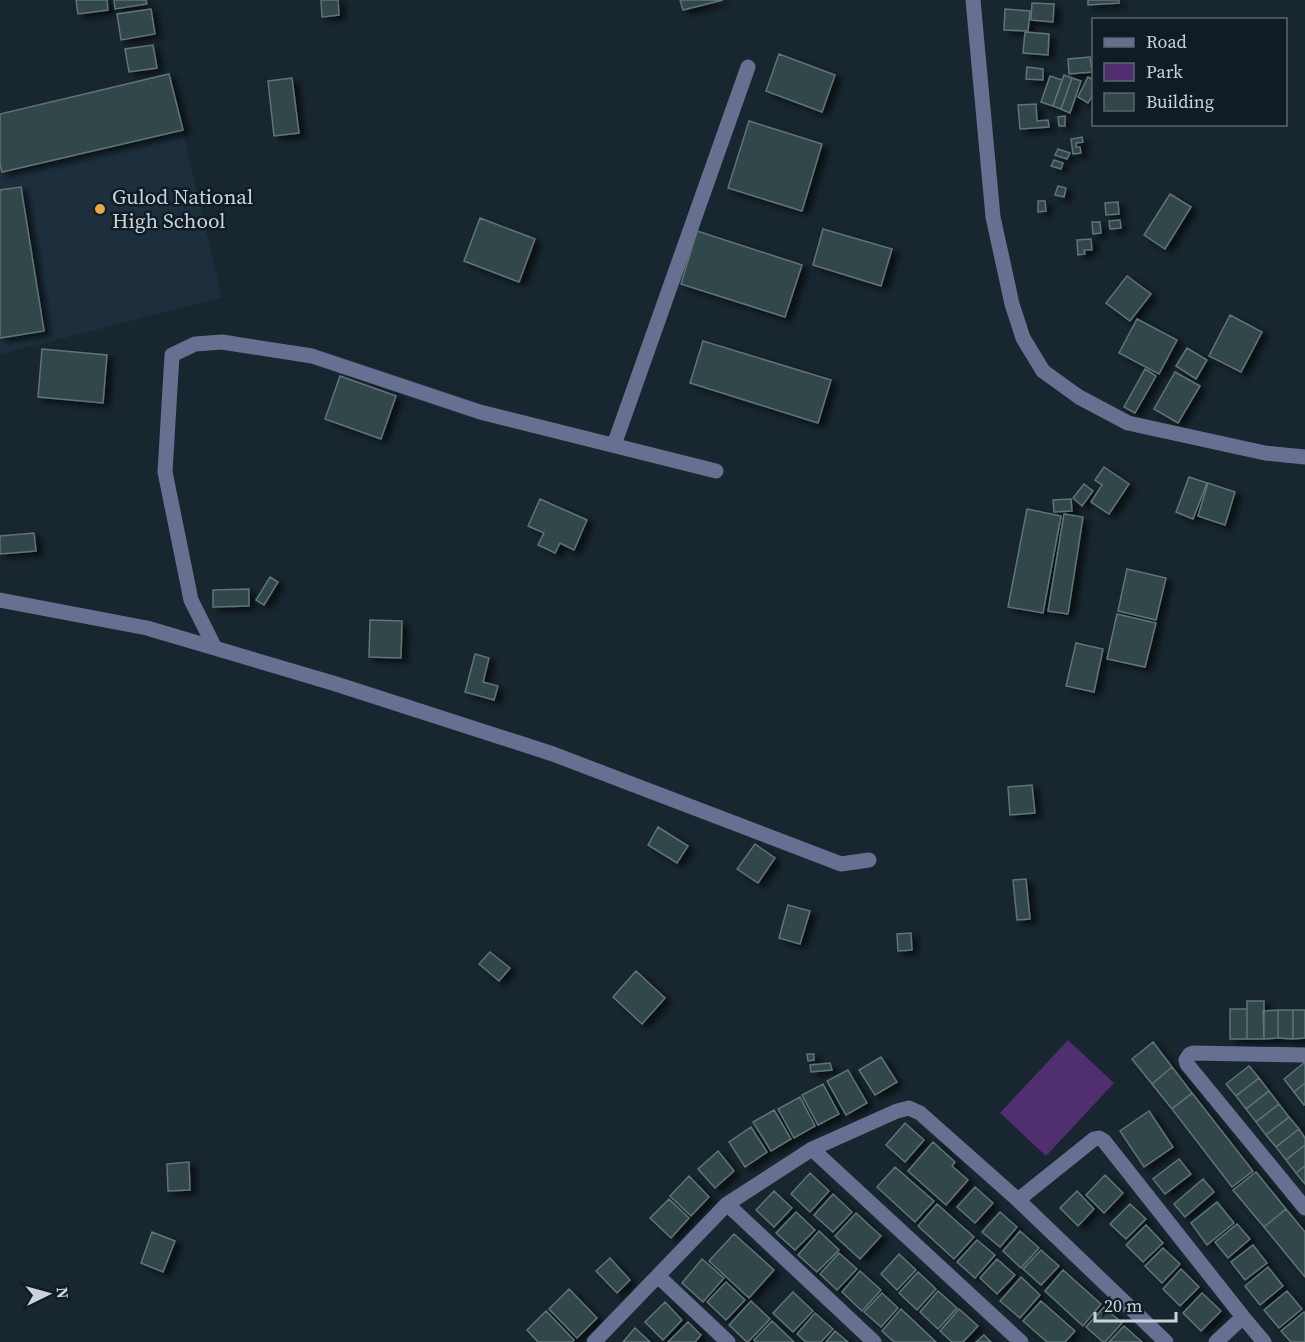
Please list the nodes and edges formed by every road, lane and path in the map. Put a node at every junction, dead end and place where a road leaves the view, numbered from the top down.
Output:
1 (973, 0) edge
2 (748, 68) dead end
3 (614, 445) junction
4 (1305, 457) edge
5 (716, 471) dead end
6 (0, 600) edge
7 (215, 648) junction
8 (869, 860) dead end
9 (1305, 1055) edge
10 (812, 1149) junction
11 (1018, 1200) junction
12 (727, 1204) junction
13 (1305, 1208) edge
14 (658, 1276) junction
15 (1243, 1317) junction
16 (594, 1342) edge
17 (728, 1342) edge
18 (874, 1342) edge
19 (1021, 1342) edge
20 (1166, 1342) edge
21 (1216, 1342) edge
22 (1264, 1342) edge

1 - 4 street
2 - 3 street
3 - 5 street
3 - 7 street
6 - 7 street
7 - 8 street
9 - 13 street
10 - 11 street
10 - 12 street
10 - 19 street
11 - 15 street
11 - 20 street
12 - 14 street
12 - 18 street
14 - 16 street
14 - 17 street
15 - 21 street
15 - 22 street

